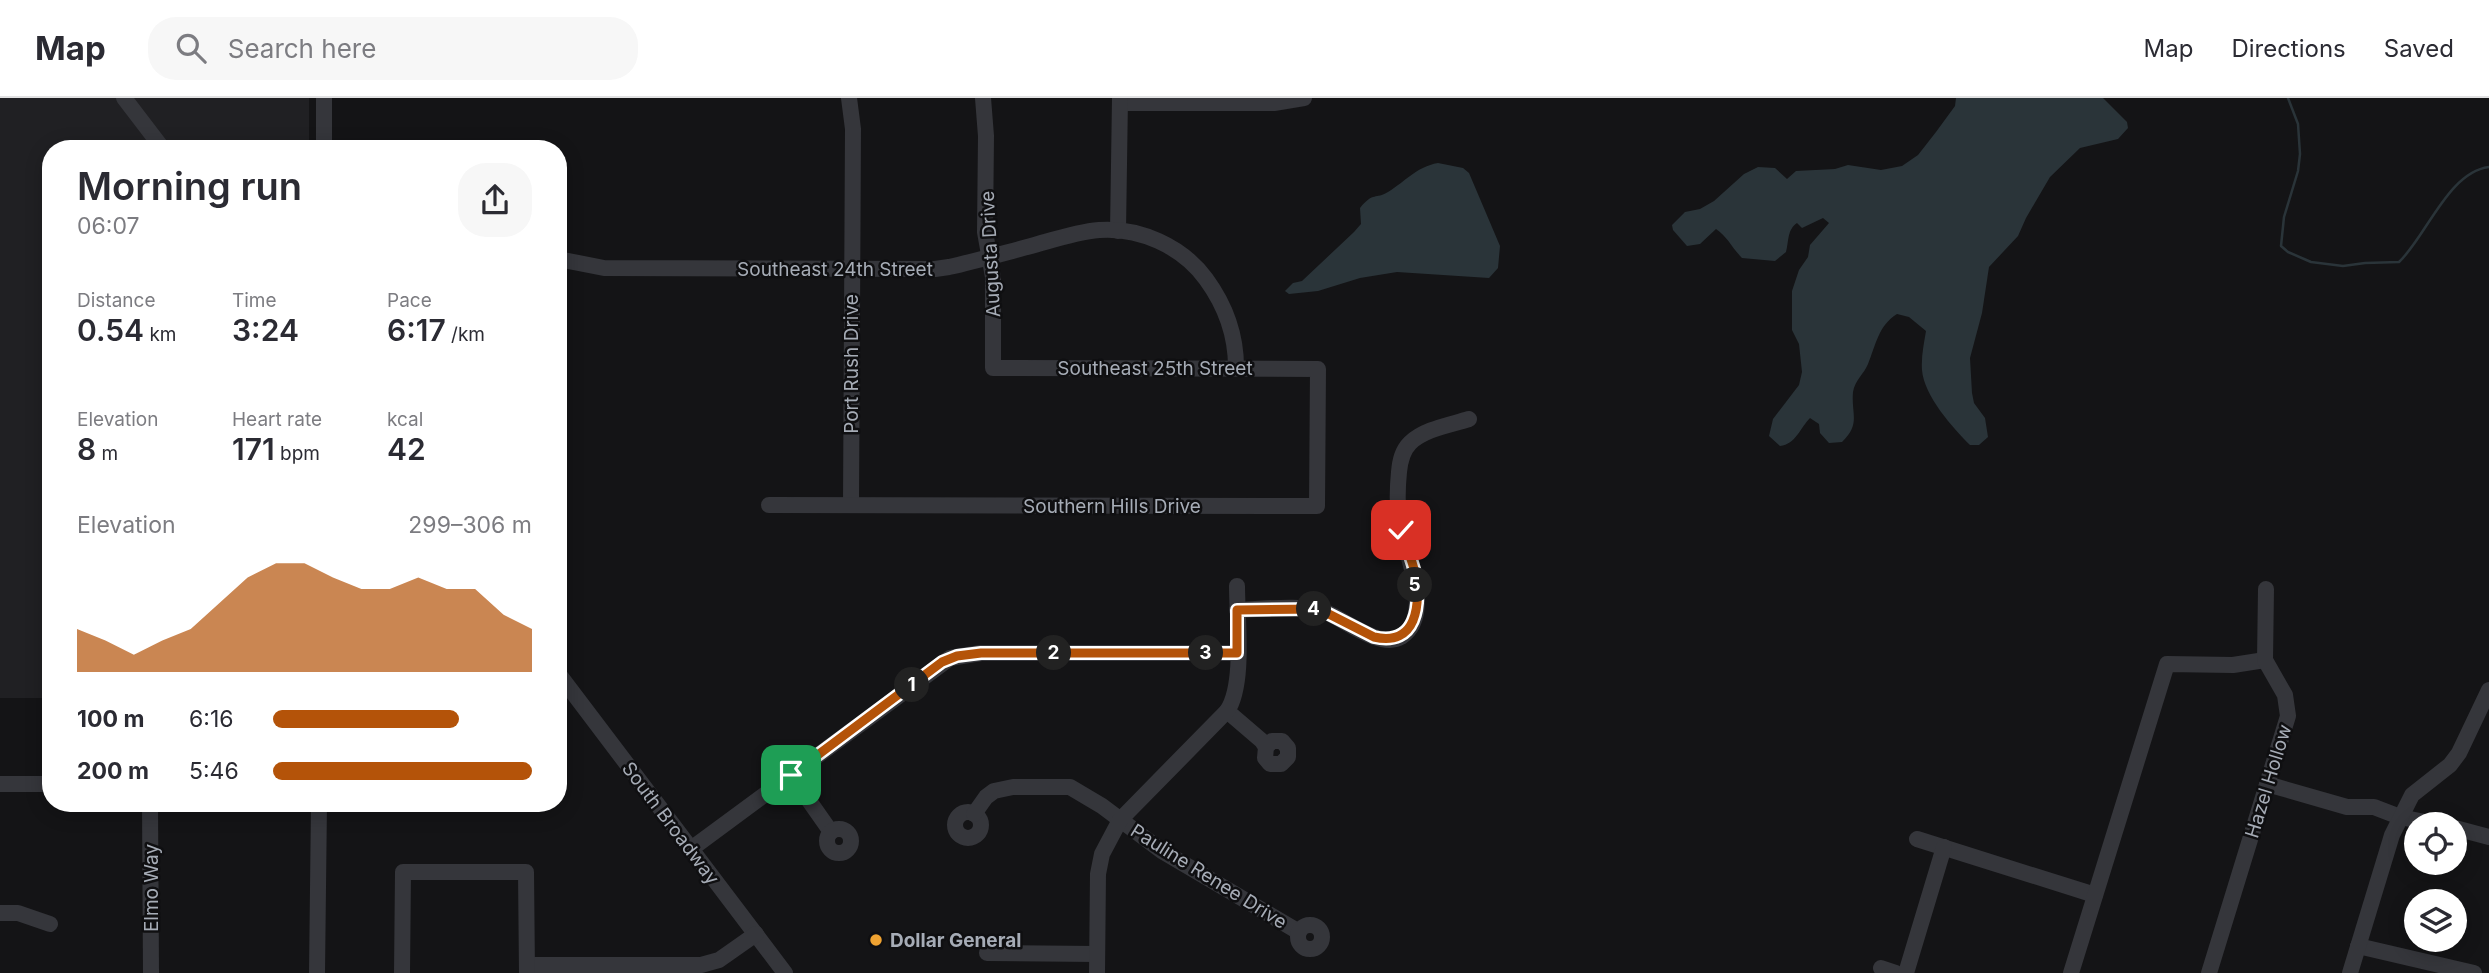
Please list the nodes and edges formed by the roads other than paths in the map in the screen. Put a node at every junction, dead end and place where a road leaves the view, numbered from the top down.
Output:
1 (124, 98) edge
2 (324, 98) edge
3 (849, 98) edge
4 (983, 98) edge
5 (1304, 98) edge
6 (1120, 101) edge
7 (1254, 101) edge
8 (156, 140) edge
9 (324, 140) edge
10 (1118, 231) junction
11 (990, 257) junction
12 (567, 261) edge
13 (852, 269) junction
14 (993, 368) joint
15 (1236, 368) junction
16 (1318, 369) joint
17 (1469, 419) dead end
18 (769, 505) dead end
19 (851, 505) junction
20 (1237, 586) dead end
21 (2266, 589) dead end
22 (1237, 610) junction
23 (1237, 653) junction
24 (2264, 660) junction
25 (567, 685) edge
26 (2489, 690) edge
27 (1227, 711) junction
28 (1266, 747) dead end
29 (791, 775) junction
30 (42, 783) edge
31 (2267, 783) junction
32 (0, 784) edge
33 (150, 812) edge
34 (319, 812) edge
35 (974, 814) dead end
36 (2400, 817) junction
37 (2404, 818) edge
38 (1120, 820) junction
39 (2467, 831) edge
40 (831, 832) dead end
41 (2489, 837) edge
42 (1917, 839) dead end
43 (1944, 847) junction
44 (691, 849) junction
45 (2095, 895) junction
46 (0, 913) edge
47 (50, 924) dead end
48 (1299, 932) dead end
49 (755, 934) junction
50 (2358, 946) junction
51 (987, 953) dead end
52 (1097, 954) junction
53 (527, 969) edge
54 (151, 973) edge
55 (317, 973) edge
56 (402, 973) edge
57 (785, 973) edge
58 (1097, 973) edge
59 (1906, 973) edge
60 (2071, 973) edge
61 (2209, 973) edge
62 (2350, 973) edge
63 (2474, 973) edge

1 - 8 street
2 - 9 street
3 - 13 street, Port Rush Drive
4 - 11 street, Augusta Drive
5 - 7 street
6 - 7 street
6 - 10 street
10 - 11 street, Southeast 24th Street
10 - 15 street, Southeast 24th Street
11 - 13 street, Southeast 24th Street
11 - 14 street, Augusta Drive
12 - 13 street, Southeast 24th Street
13 - 19 street, Port Rush Drive
14 - 15 street, Southeast 25th Street
15 - 16 street, Southeast 25th Street
16 - 19 street, Southern Hills Drive
17 - 22 street
18 - 19 street, Southern Hills Drive
20 - 22 street
21 - 24 street
22 - 23 street
23 - 27 street
23 - 29 street
24 - 31 street, Hazel Hollow
24 - 45 street
25 - 44 street, South Broadway
26 - 36 street
27 - 28 street
27 - 38 street
29 - 40 street
29 - 44 street
30 - 32 street
31 - 36 street
31 - 61 street, Hazel Hollow
33 - 54 street, Elmo Way
34 - 55 street
35 - 38 street, Pauline Renee Drive
36 - 37 street
36 - 50 street
38 - 48 street, Pauline Renee Drive
38 - 52 street
39 - 41 street
42 - 43 street
43 - 45 street
43 - 59 street
44 - 49 street, South Broadway
45 - 60 street
46 - 47 street
49 - 53 street
49 - 57 street, South Broadway
50 - 62 street
50 - 63 street
51 - 52 street
52 - 58 street
53 - 56 street

